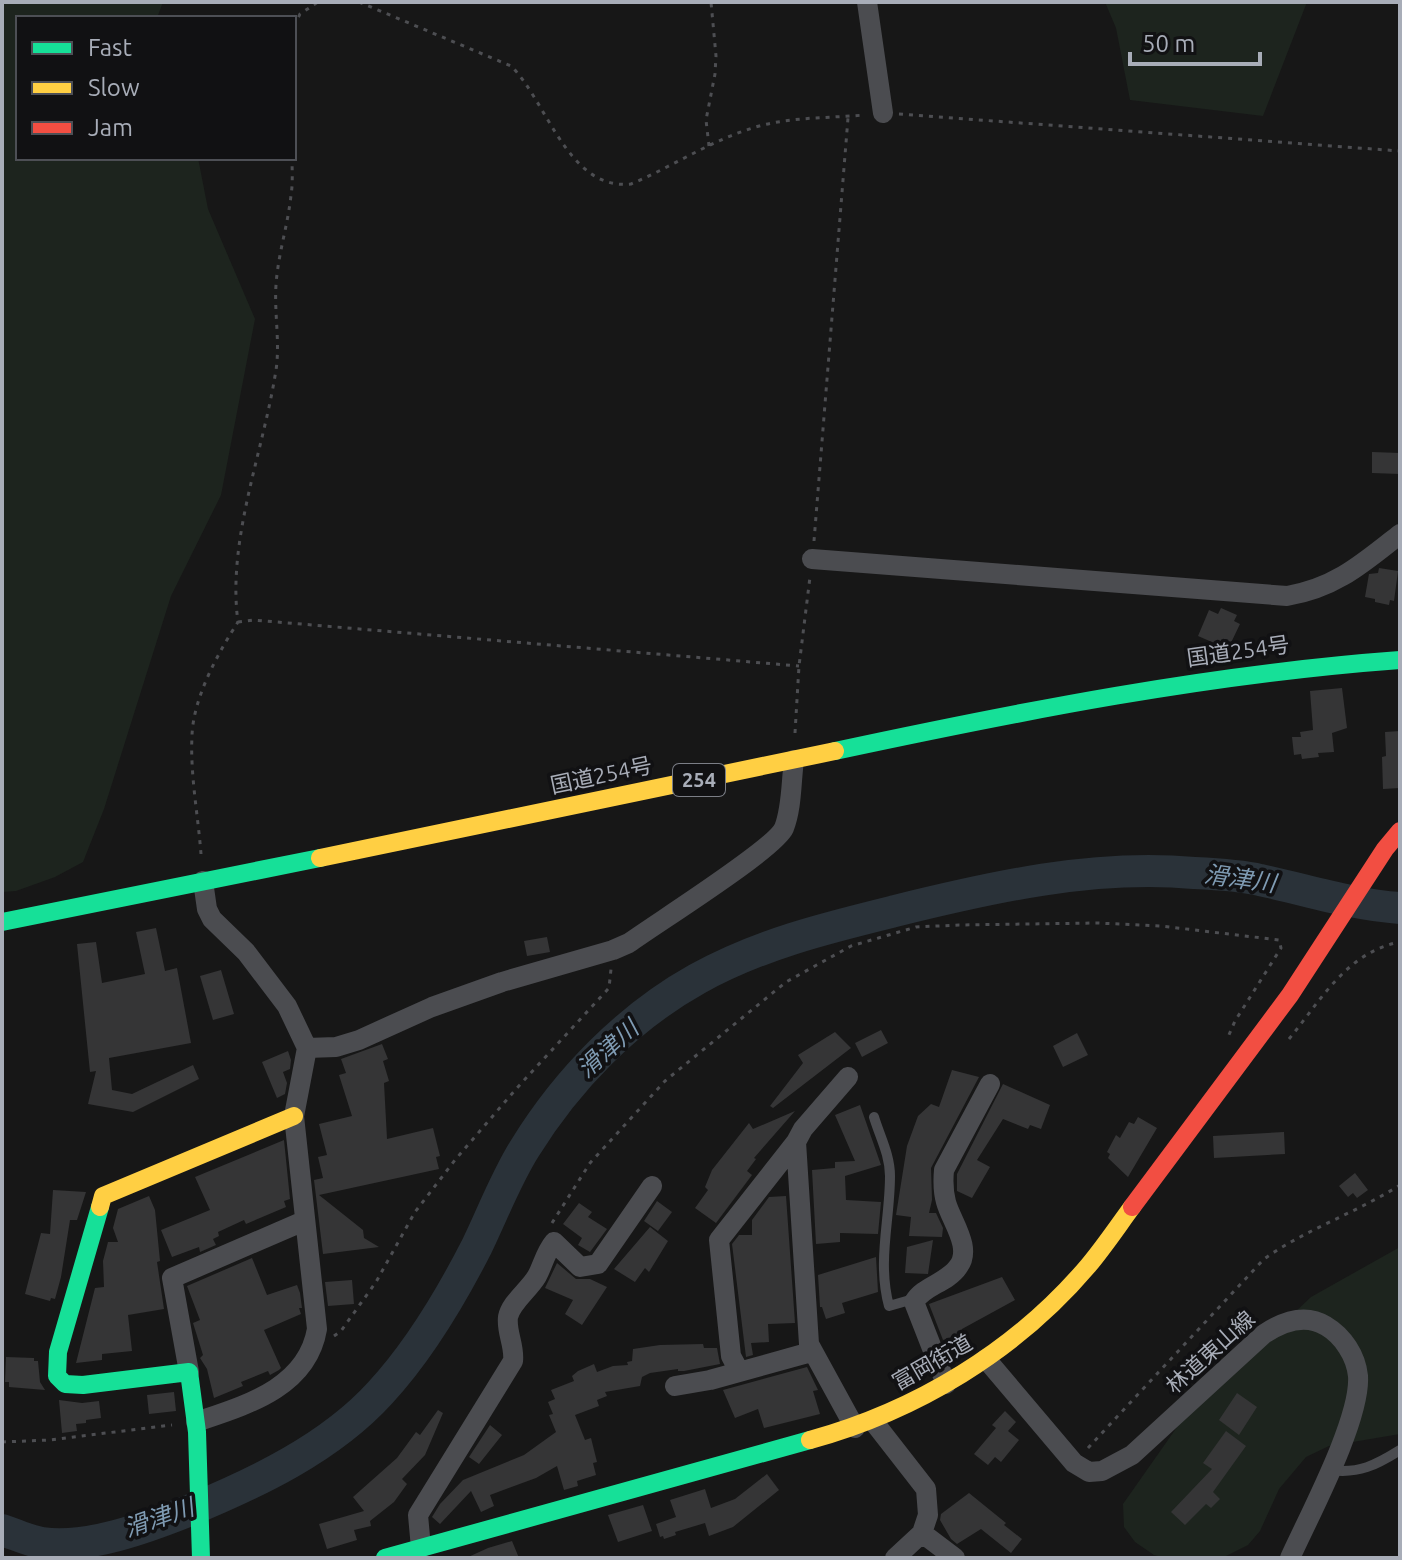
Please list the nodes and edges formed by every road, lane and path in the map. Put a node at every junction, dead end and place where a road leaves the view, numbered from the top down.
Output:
1 (318, 2) edge
2 (359, 2) edge
3 (711, 2) edge
4 (867, 2) edge
5 (296, 22) edge
6 (883, 113) junction
7 (848, 117) junction
8 (709, 146) junction
9 (1400, 151) edge
10 (292, 160) edge
11 (1400, 534) edge
12 (812, 559) junction
13 (238, 622) junction
14 (1400, 660) edge
15 (799, 666) junction
16 (794, 760) junction
17 (1400, 831) edge
18 (203, 881) junction
19 (2, 922) edge
20 (1400, 942) edge
21 (613, 950) junction
22 (1281, 1045) dead end
23 (307, 1048) junction
24 (1248, 1050) junction
25 (848, 1077) dead end
26 (990, 1084) dead end
27 (294, 1116) junction
28 (874, 1117) dead end
29 (796, 1142) junction
30 (1400, 1185) edge
31 (652, 1186) dead end
32 (304, 1221) junction
33 (554, 1242) junction
34 (914, 1302) junction
35 (314, 1348) junction
36 (811, 1352) junction
37 (986, 1359) junction
38 (739, 1371) junction
39 (189, 1372) junction
40 (946, 1384) junction
41 (675, 1386) dead end
42 (864, 1424) junction
43 (196, 1427) junction
44 (2, 1442) edge
45 (1400, 1450) edge
46 (1074, 1463) junction
47 (1330, 1470) junction
48 (922, 1533) junction
49 (421, 1548) junction
50 (201, 1558) edge
51 (385, 1558) edge
52 (895, 1558) edge
53 (955, 1558) edge
54 (1290, 1558) edge

1 - 5 path
2 - 8 path
3 - 8 path
4 - 6 street
6 - 7 path
6 - 9 path
7 - 8 path
7 - 12 path
10 - 13 path
11 - 12 street
12 - 15 path
13 - 15 path
13 - 18 path
14 - 16 main road, 国道254号 / 254
15 - 16 path
16 - 18 main road, 国道254号 / 254
16 - 21 street
17 - 24 main road, 富岡街道
18 - 19 main road, 国道254号 / 254
18 - 23 street
20 - 22 path
21 - 23 street
21 - 35 path
23 - 27 street
24 - 33 path
24 - 37 main road, 富岡街道
25 - 29 street
26 - 34 street
27 - 32 street
27 - 39 main road
28 - 34 lane
29 - 36 street
29 - 38 street
30 - 46 path
31 - 33 street
32 - 35 street
32 - 39 street
33 - 49 street
34 - 40 street
35 - 43 street
36 - 38 street
36 - 42 street
37 - 40 main road, 富岡街道
37 - 46 street
38 - 41 street
39 - 43 main road
40 - 42 main road, 富岡街道
42 - 48 street
42 - 49 main road, 富岡街道
43 - 44 path
43 - 50 main road
45 - 47 lane
46 - 47 street, 林道東山線
47 - 54 street, 林道東山線
48 - 52 street
48 - 53 street
49 - 51 main road, 富岡街道

